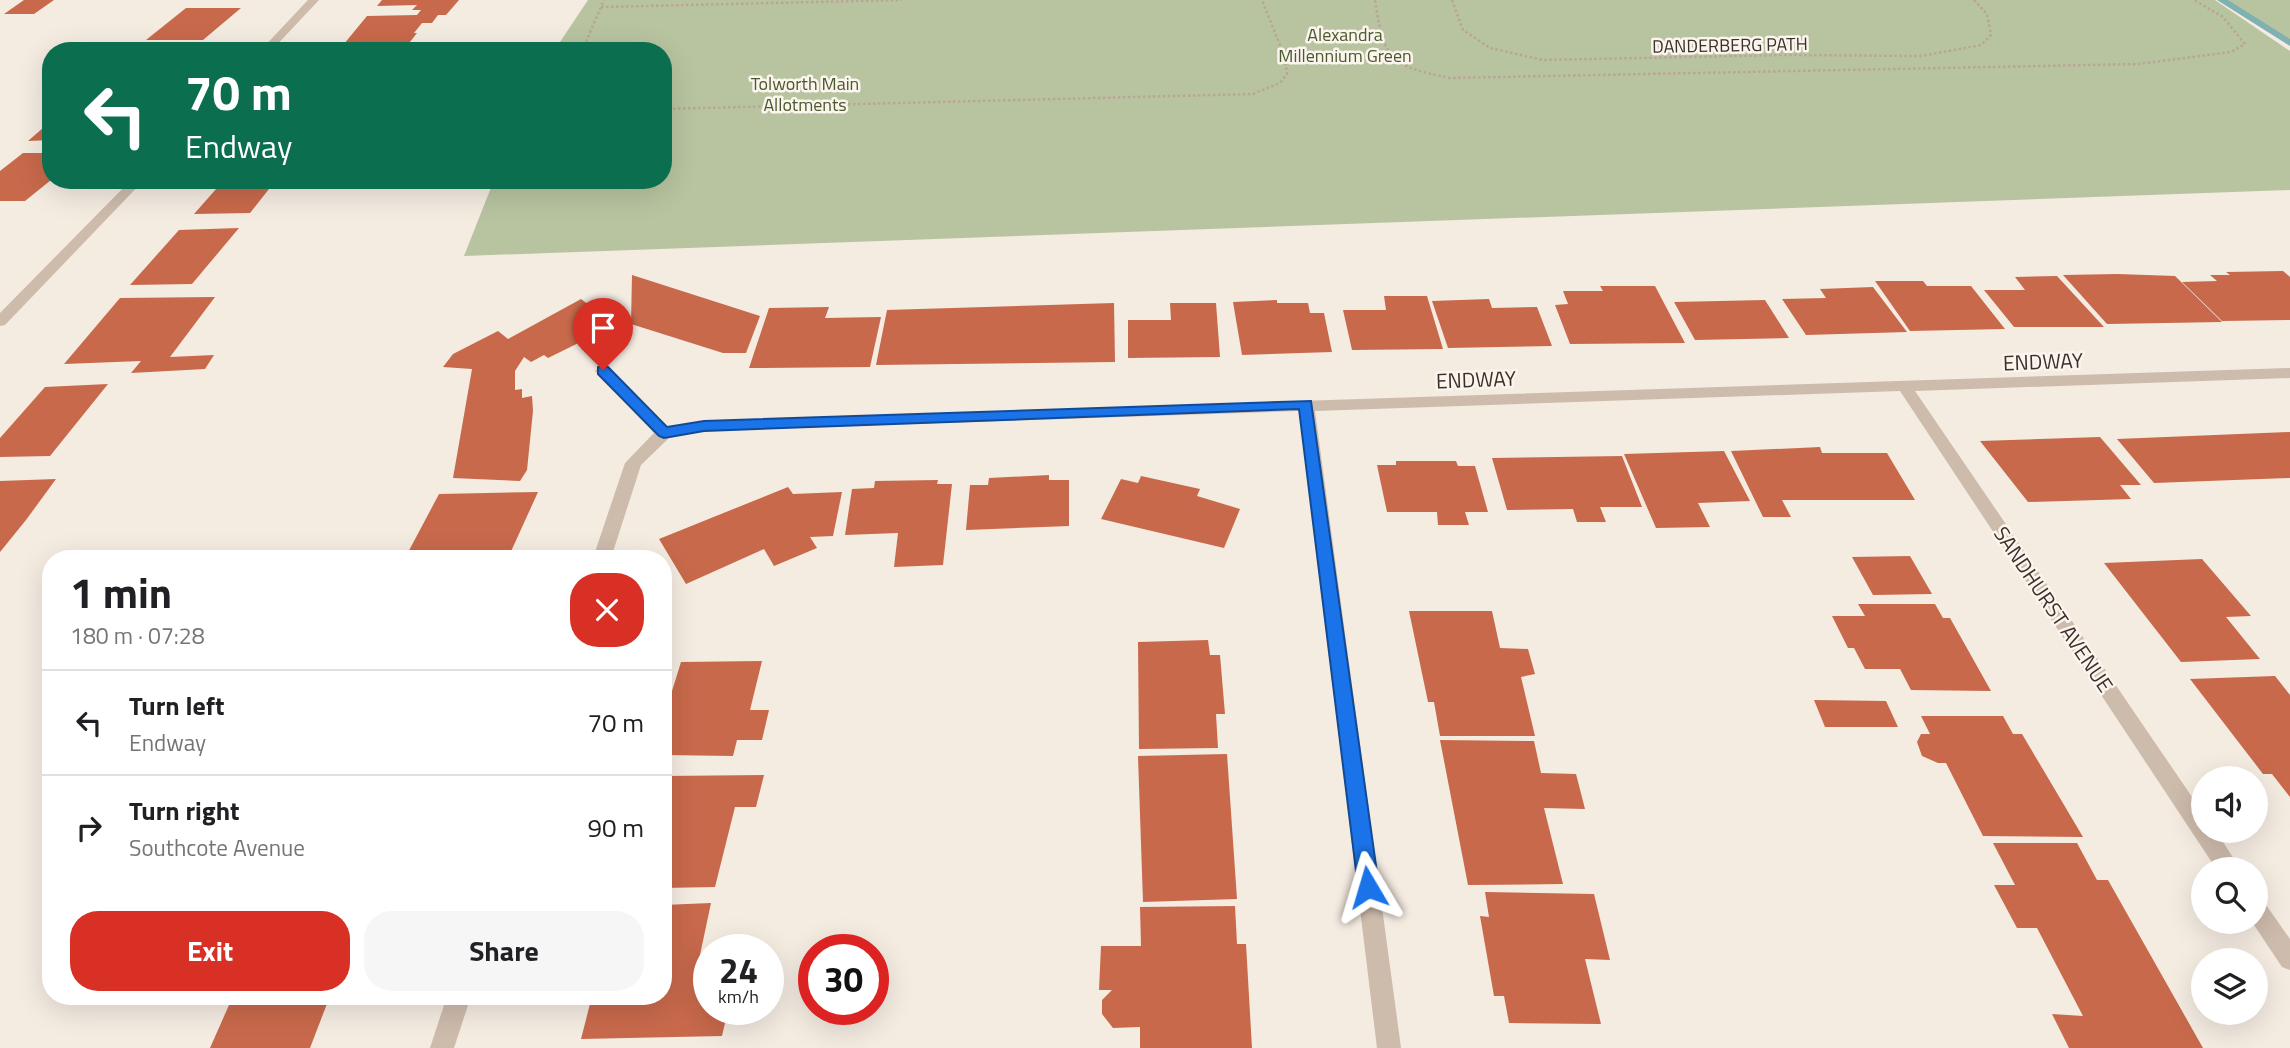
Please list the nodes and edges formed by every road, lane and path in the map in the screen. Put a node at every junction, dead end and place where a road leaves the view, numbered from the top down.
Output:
1 (314, 0) edge
2 (604, 0) edge
3 (901, 0) edge
4 (1262, 0) edge
5 (1374, 0) edge
6 (1452, 0) edge
7 (1974, 0) edge
8 (2194, 0) edge
9 (601, 7) junction
10 (274, 42) edge
11 (586, 42) edge
12 (672, 109) edge
13 (129, 189) edge
14 (0, 322) edge
15 (603, 370) dead end
16 (2290, 373) edge
17 (1905, 387) junction
18 (1306, 404) junction
19 (664, 433) junction
20 (605, 550) edge
21 (2191, 812) edge
22 (2268, 926) edge
23 (2290, 959) edge
24 (456, 1005) edge
25 (442, 1048) edge
26 (1390, 1048) edge

1 - 10 street
2 - 9 path
3 - 9 path
4 - 12 path
5 - 8 path
6 - 7 path, DANDERBERG PATH
9 - 11 path
13 - 14 street
15 - 19 street
16 - 17 street, ENDWAY
17 - 18 street, ENDWAY
17 - 21 street, SANDHURST AVENUE
18 - 19 street, ENDWAY
18 - 26 street
19 - 20 street
22 - 23 street
24 - 25 street

